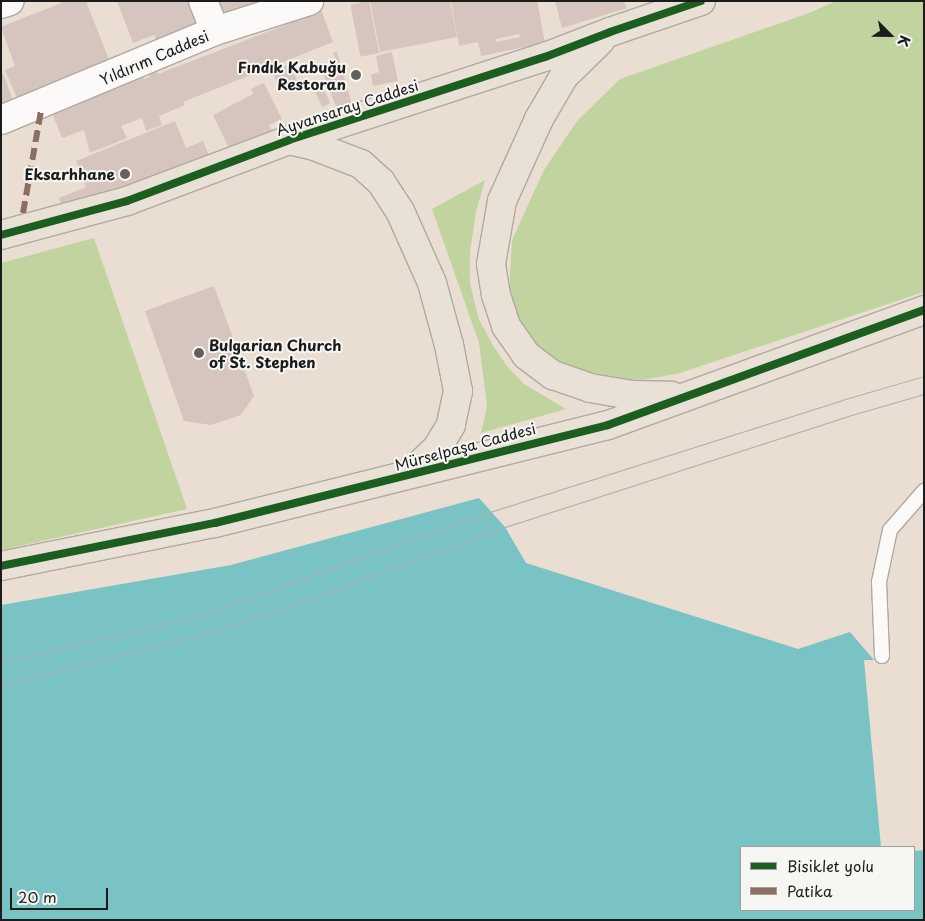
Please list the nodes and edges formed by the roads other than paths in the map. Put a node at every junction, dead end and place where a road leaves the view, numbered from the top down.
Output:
1 (10, 1) edge
2 (203, 1) edge
3 (309, 1) edge
4 (701, 1) edge
5 (1, 4) edge
6 (215, 31) junction
7 (610, 32) junction
8 (1, 120) edge
9 (288, 140) junction
10 (1, 235) edge
11 (924, 310) edge
12 (683, 397) junction
13 (408, 476) junction
14 (924, 492) edge
15 (1, 566) edge
16 (882, 656) dead end

1 - 5 street
2 - 6 street
3 - 6 street, Yıldırım Caddesi
4 - 7 main road, Ayvansaray Caddesi
6 - 8 street, Yıldırım Caddesi
7 - 9 main road, Ayvansaray Caddesi
7 - 12 main road
9 - 10 main road, Ayvansaray Caddesi
9 - 13 main road
11 - 12 main road, Mürselpaşa Caddesi
12 - 13 main road, Mürselpaşa Caddesi
13 - 15 main road, Mürselpaşa Caddesi
14 - 16 lane

